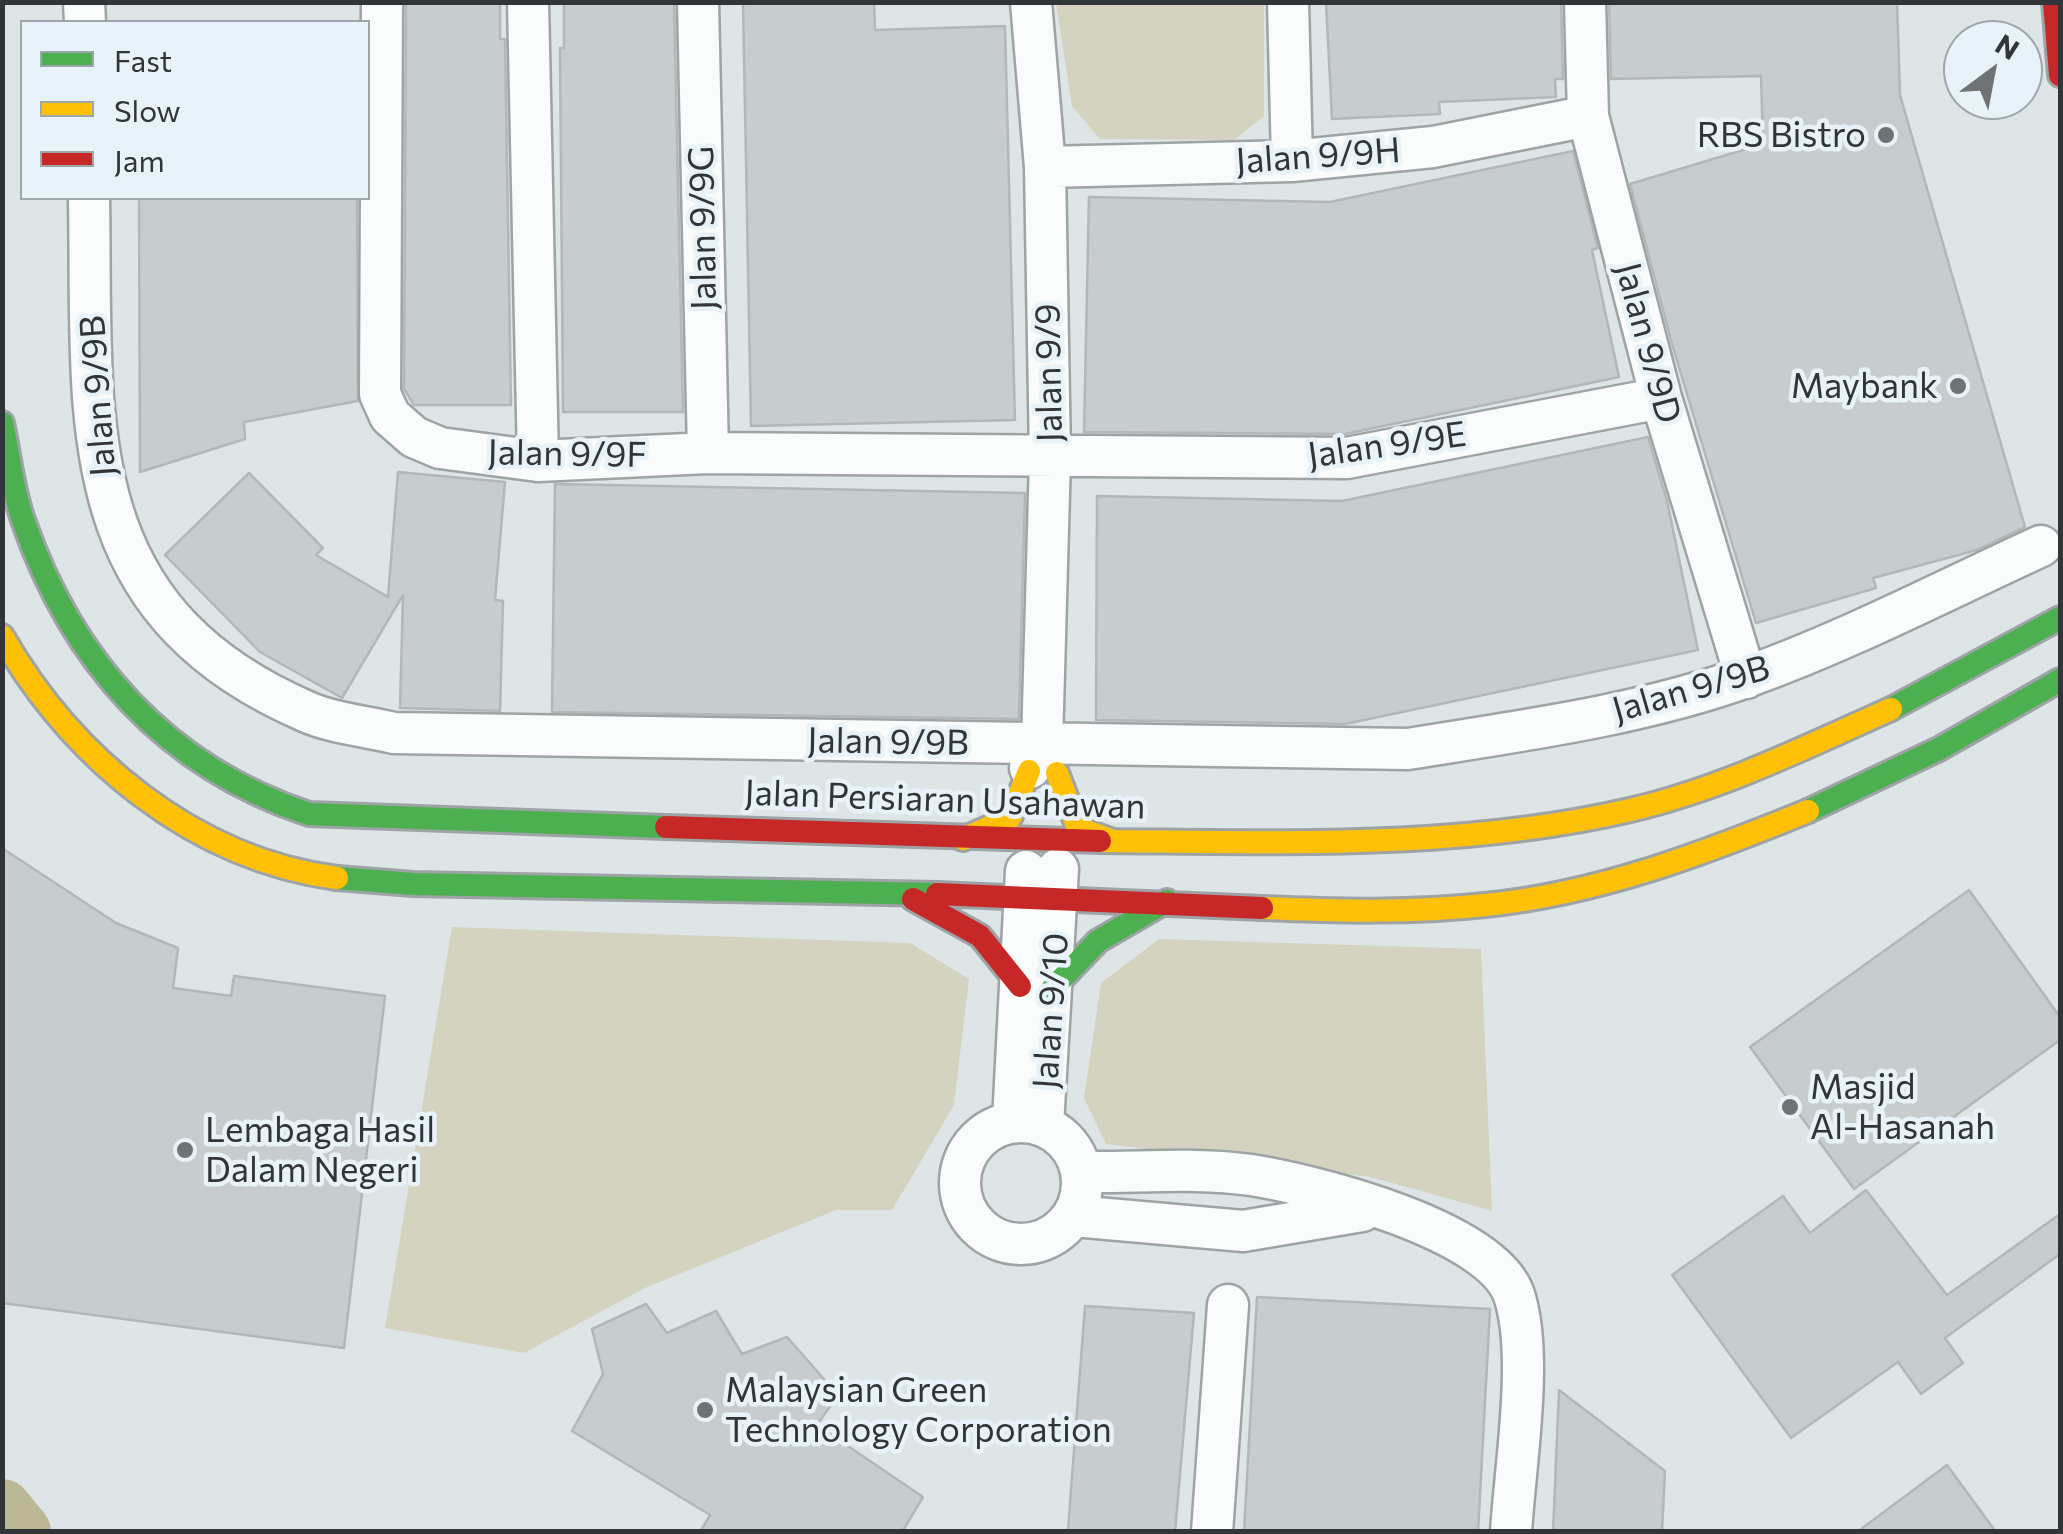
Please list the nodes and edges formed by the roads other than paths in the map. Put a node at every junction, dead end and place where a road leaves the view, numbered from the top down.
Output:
1 (382, 2) edge
2 (528, 2) edge
3 (698, 2) edge
4 (1031, 2) edge
5 (1288, 2) edge
6 (1585, 2) edge
7 (2054, 2) edge
8 (2060, 75) edge
9 (1588, 116) junction
10 (1292, 161) junction
11 (1044, 167) junction
12 (88, 200) edge
13 (1662, 398) junction
14 (2, 422) edge
15 (708, 453) junction
16 (1050, 458) junction
17 (538, 461) junction
18 (2042, 546) dead end
19 (2060, 618) edge
20 (2, 636) edge
21 (1746, 678) junction
22 (2060, 680) edge
23 (1043, 763) junction
24 (963, 839) junction
25 (1042, 840) junction
26 (1113, 841) junction
27 (902, 894) junction
28 (1042, 897) junction
29 (1168, 902) junction
30 (1036, 988) junction
31 (1028, 1123) junction
32 (1082, 1172) junction
33 (1376, 1208) junction
34 (1074, 1216) junction
35 (1228, 1305) dead end
36 (1212, 1532) edge
37 (1511, 1532) edge

1 - 17 street, Jalan 9/9F
2 - 17 street
3 - 15 street, Jalan 9/9G
4 - 11 street, Jalan 9/9
5 - 10 street
6 - 9 street, Jalan 9/9D
7 - 8 street
9 - 10 street, Jalan 9/9H
9 - 13 street, Jalan 9/9D
10 - 11 street, Jalan 9/9H
11 - 16 street, Jalan 9/9
12 - 23 street, Jalan 9/9B
13 - 16 street, Jalan 9/9E
13 - 21 street, Jalan 9/9D
14 - 24 street, Jalan Persiaran Usahawan
15 - 16 street, Jalan 9/9F
15 - 17 street, Jalan 9/9F
16 - 23 street, Jalan 9/9
18 - 21 street, Jalan 9/9B
19 - 26 street, Jalan Persiaran Usahawan
20 - 27 street
21 - 23 street, Jalan 9/9B
22 - 29 street
23 - 24 street
23 - 25 street, Jalan 9/9
23 - 26 street
24 - 25 street, Jalan Persiaran Usahawan
25 - 26 street, Jalan Persiaran Usahawan
25 - 28 street, Jalan 9/10
27 - 28 street
27 - 30 street
28 - 29 street
28 - 30 street, Jalan 9/10
29 - 30 street
30 - 31 street, Jalan 9/10
31 - 32 street
31 - 34 street
32 - 33 street
32 - 34 street
33 - 34 street
33 - 37 street
35 - 36 street

